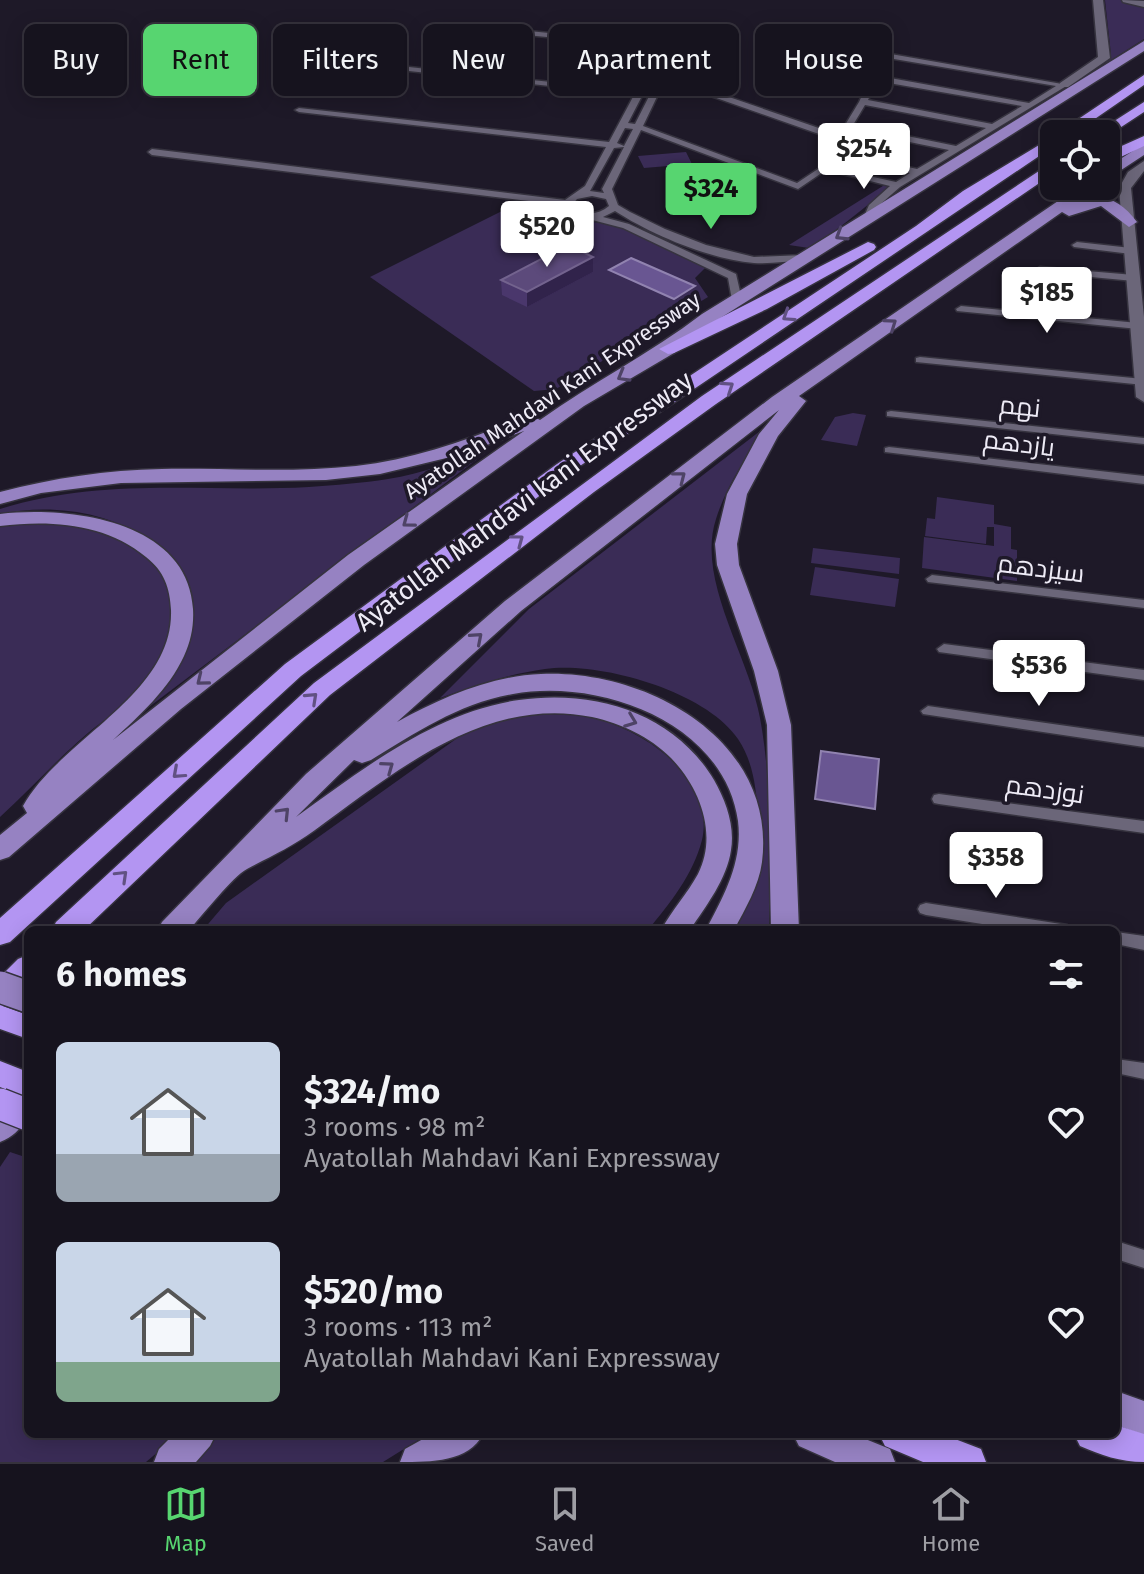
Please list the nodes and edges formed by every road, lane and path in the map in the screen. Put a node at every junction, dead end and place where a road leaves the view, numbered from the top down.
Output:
1 (1098, 0) edge
2 (1127, 0) edge
3 (1144, 4) edge
4 (1144, 45) edge
5 (892, 56) edge
6 (407, 69) edge
7 (1144, 79) edge
8 (892, 81) edge
9 (1074, 82) junction
10 (549, 84) edge
11 (637, 96) edge
12 (654, 96) edge
13 (719, 96) edge
14 (866, 96) edge
15 (863, 102) junction
16 (1029, 105) junction
17 (1144, 106) edge
18 (299, 110) dead end
19 (1084, 120) edge
20 (1120, 122) edge
21 (622, 125) junction
22 (639, 127) junction
23 (848, 127) dead end
24 (992, 127) junction
25 (842, 139) junction
26 (1144, 140) edge
27 (612, 145) junction
28 (628, 147) junction
29 (1144, 148) edge
30 (956, 149) junction
31 (1040, 149) edge
32 (152, 152) dead end
33 (1120, 152) edge
34 (854, 158) dead end
35 (1120, 165) edge
36 (1144, 165) edge
37 (830, 169) dead end
38 (917, 172) junction
39 (1040, 176) edge
40 (897, 185) junction
41 (1040, 189) edge
42 (582, 194) junction
43 (969, 194) junction
44 (1070, 200) edge
45 (612, 201) junction
46 (566, 203) junction
47 (994, 207) junction
48 (590, 216) junction
49 (868, 219) junction
50 (1129, 222) junction
51 (1007, 243) junction
52 (1077, 245) dead end
53 (1131, 251) junction
54 (804, 258) junction
55 (1040, 270) dead end
56 (1134, 278) junction
57 (737, 300) junction
58 (961, 309) dead end
59 (1138, 326) junction
60 (668, 349) junction
61 (920, 360) dead end
62 (819, 375) junction
63 (1143, 389) edge
64 (577, 402) junction
65 (891, 414) dead end
66 (1144, 441) edge
67 (889, 450) dead end
68 (1144, 480) edge
69 (0, 498) edge
70 (0, 520) edge
71 (932, 579) dead end
72 (1144, 604) edge
73 (944, 649) dead end
74 (1144, 675) edge
75 (928, 711) dead end
76 (1144, 742) edge
77 (315, 781) junction
78 (939, 799) dead end
79 (1144, 827) edge
80 (20, 831) junction
81 (0, 850) edge
82 (228, 869) junction
83 (926, 909) dead end
84 (70, 926) edge
85 (176, 926) edge
86 (677, 926) edge
87 (722, 926) edge
88 (785, 926) edge
89 (1035, 926) edge
90 (0, 934) edge
91 (1120, 939) edge
92 (1144, 943) edge
93 (24, 979) edge
94 (24, 980) edge
95 (0, 987) edge
96 (0, 995) edge
97 (0, 1017) edge
98 (24, 1026) edge
99 (1120, 1067) edge
100 (1144, 1071) edge
101 (0, 1074) edge
102 (24, 1083) edge
103 (24, 1100) edge
104 (0, 1104) edge
105 (24, 1113) edge
106 (0, 1128) edge
107 (1120, 1251) edge
108 (1144, 1259) edge
109 (1120, 1409) edge
110 (1144, 1418) edge
111 (194, 1438) edge
112 (458, 1438) edge
113 (820, 1438) edge
114 (907, 1438) edge
115 (1104, 1438) edge
116 (1144, 1452) edge
117 (172, 1462) edge
118 (418, 1462) edge
119 (877, 1462) edge
120 (968, 1462) edge

1 - 9 main road
2 - 3 main road
4 - 9 main road, Ayatollah Mahdavi Kani Expressway
5 - 9 street
6 - 10 street
7 - 19 highway
8 - 16 street
9 - 16 street
9 - 49 main road, Ayatollah Mahdavi Kani Expressway
11 - 21 street
12 - 22 street
13 - 25 street
14 - 15 street
15 - 24 street
15 - 25 street
16 - 24 street
17 - 20 highway
18 - 27 street
21 - 22 street
21 - 27 street
22 - 25 street
22 - 28 street
23 - 30 street
24 - 30 street
26 - 33 highway
27 - 28 street
27 - 42 street
28 - 45 street
29 - 35 main road
30 - 38 street
31 - 43 highway, Ayatollah Mahdavi Kani Expressway
32 - 46 street
34 - 38 street
36 - 50 main road
37 - 40 street
38 - 40 street
39 - 47 highway, Ayatollah Mahdavi kani Expressway
40 - 49 street
41 - 47 highway
42 - 45 street
42 - 46 street
43 - 60 highway
43 -> 90 highway, Ayatollah Mahdavi Kani Expressway
44 - 51 main road
45 - 48 street
45 - 54 street
46 - 48 street
84 -> 47 highway, Ayatollah Mahdavi kani Expressway
48 - 57 street
49 -> 54 main road, Ayatollah Mahdavi Kani Expressway
50 - 51 main road
50 - 53 main road
62 -> 51 main road
52 - 53 street
53 - 56 main road
54 - 57 main road, Ayatollah Mahdavi Kani Expressway
55 - 56 street
56 - 59 main road
57 - 60 main road, Ayatollah Mahdavi Kani Expressway
58 - 59 street
59 - 63 main road
60 -> 64 main road, Ayatollah Mahdavi Kani Expressway
61 - 63 street
77 -> 62 main road
62 - 88 main road
64 - 69 main road
64 -> 80 main road, Ayatollah Mahdavi Kani Expressway
65 - 66 street, نهم
67 - 68 street, یازدهم
70 - 80 main road
71 - 72 street, سیزدهم
73 - 74 street
75 - 76 street
82 -> 77 main road
77 - 87 main road
78 - 79 street, نوزدهم
80 - 81 main road
82 - 85 main road
82 -> 86 main road
83 - 89 street
91 - 92 street
93 - 95 main road, bridge
94 - 96 highway
97 - 98 highway
99 - 100 street
101 - 102 highway
103 - 106 main road
104 - 105 highway, bridge
107 - 108 street
109 - 110 main road
111 - 117 main road
112 - 118 main road
113 - 119 main road
114 - 120 highway
115 - 116 highway

